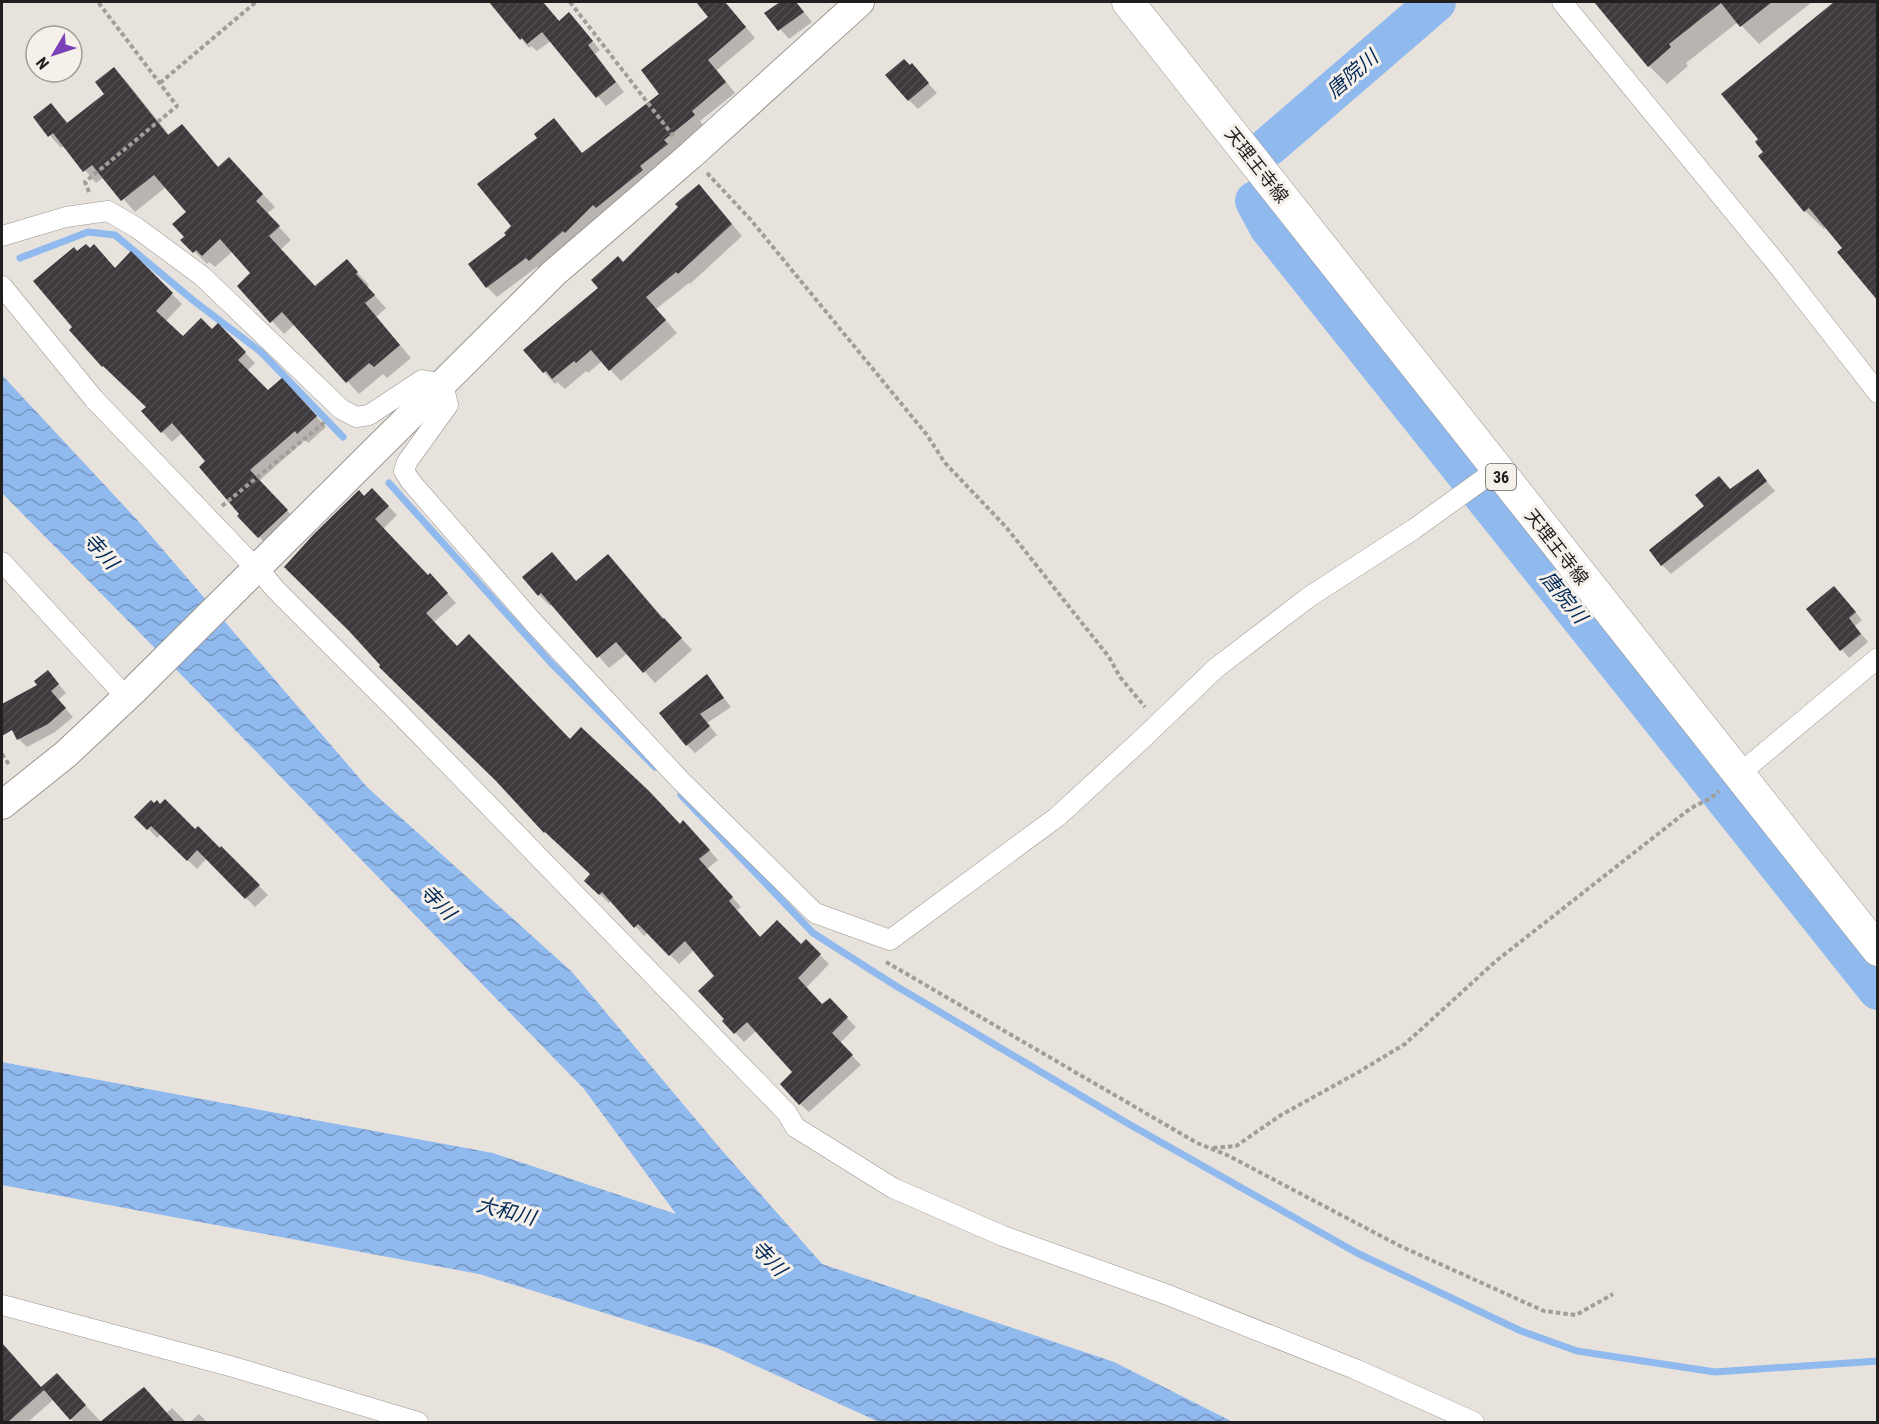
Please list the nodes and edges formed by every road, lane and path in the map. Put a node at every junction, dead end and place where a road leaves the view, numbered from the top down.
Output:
1 (98, 2) edge
2 (256, 2) edge
3 (570, 2) edge
4 (860, 2) edge
5 (1128, 2) edge
6 (1563, 2) edge
7 (160, 83) junction
8 (691, 155) junction
9 (96, 213) junction
10 (2, 236) edge
11 (2, 286) edge
12 (443, 384) junction
13 (1878, 393) edge
14 (341, 409) junction
15 (1496, 470) junction
16 (207, 518) junction
17 (3, 564) edge
18 (254, 571) junction
19 (1878, 658) edge
20 (130, 694) junction
21 (1161, 721) junction
22 (1738, 775) junction
23 (2, 805) edge
24 (1878, 950) edge
25 (884, 960) dead end
26 (1212, 1149) junction
27 (1613, 1294) dead end
28 (2, 1305) edge
29 (418, 1422) edge
30 (1474, 1422) edge

1 - 7 path
2 - 7 path
3 - 8 path
4 - 8 street
5 - 15 main road, 天理王寺線 / 36
6 - 13 street
7 - 9 path
8 - 12 street
8 - 21 path
9 - 10 street
9 - 14 street
11 - 16 street
12 - 14 street
12 - 18 street
12 - 21 street
14 - 16 path
15 - 21 street
15 - 22 main road, 天理王寺線 / 36
16 - 18 street
17 - 20 street
18 - 20 street
18 - 30 street
19 - 22 street
20 - 23 street
22 - 24 main road, 天理王寺線 / 36
22 - 26 path
25 - 26 path
26 - 27 path
28 - 29 street

